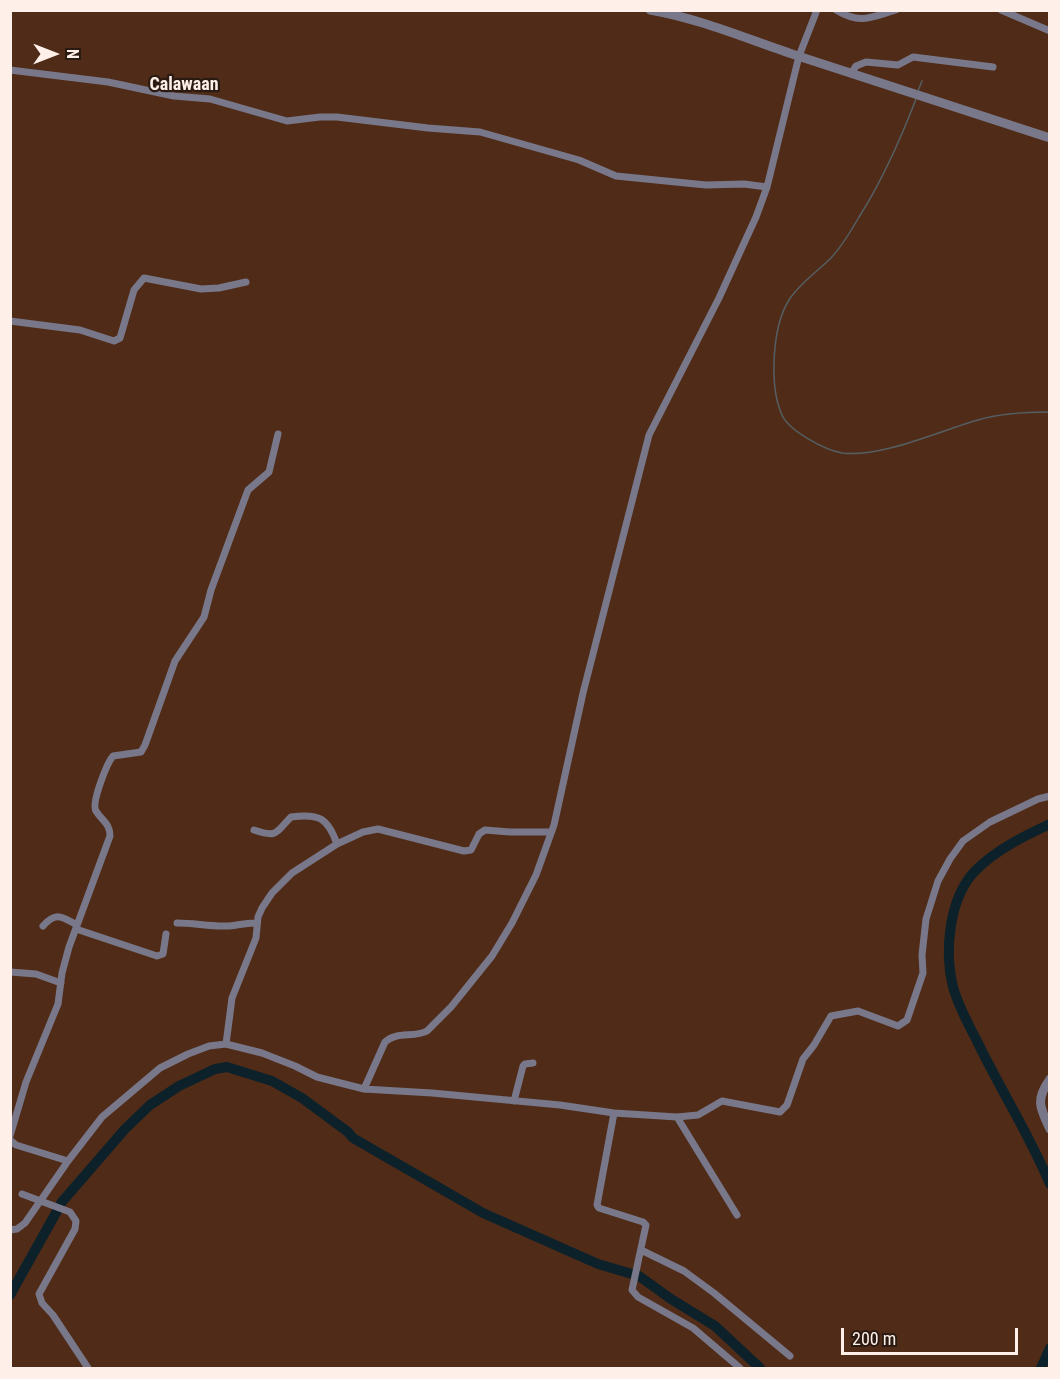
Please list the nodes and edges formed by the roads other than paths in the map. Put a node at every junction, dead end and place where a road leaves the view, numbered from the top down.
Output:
1 (650, 10) edge
2 (817, 10) edge
3 (836, 10) edge
4 (896, 10) edge
5 (1001, 10) edge
6 (1050, 31) edge
7 (799, 56) junction
8 (993, 67) dead end
9 (10, 70) edge
10 (852, 72) junction
11 (1050, 138) edge
12 (767, 187) junction
13 (246, 282) dead end
14 (10, 321) edge
15 (278, 435) dead end
16 (1050, 796) edge
17 (254, 830) dead end
18 (551, 832) junction
19 (337, 844) junction
20 (177, 923) dead end
21 (257, 923) junction
22 (43, 926) dead end
23 (76, 927) junction
24 (166, 934) dead end
25 (10, 972) edge
26 (61, 982) junction
27 (226, 1044) junction
28 (533, 1063) dead end
29 (1050, 1079) edge
30 (364, 1089) junction
31 (514, 1101) junction
32 (614, 1113) junction
33 (677, 1117) junction
34 (1050, 1129) edge
35 (10, 1138) edge
36 (68, 1161) junction
37 (22, 1194) dead end
38 (40, 1199) junction
39 (737, 1215) dead end
40 (10, 1230) edge
41 (641, 1250) junction
42 (790, 1356) dead end
43 (88, 1368) edge
44 (740, 1368) edge

1 - 7 street
2 - 7 street
3 - 4 street
5 - 6 street
7 - 10 street
7 - 12 street
8 - 10 street
9 - 12 street
10 - 11 street
12 - 18 street
13 - 14 street
15 - 23 street
16 - 33 street
17 - 19 street
18 - 19 street
18 - 30 street
19 - 21 street
20 - 21 street
21 - 27 street
22 - 23 street
23 - 24 street
23 - 26 street
25 - 26 street
26 - 35 street
27 - 30 street
27 - 36 street
28 - 31 street
29 - 34 street
30 - 31 street
31 - 32 street
32 - 33 street
32 - 41 street
33 - 39 street
35 - 36 street
36 - 38 street
37 - 38 street
38 - 40 street
38 - 43 street
41 - 42 street
41 - 44 street

